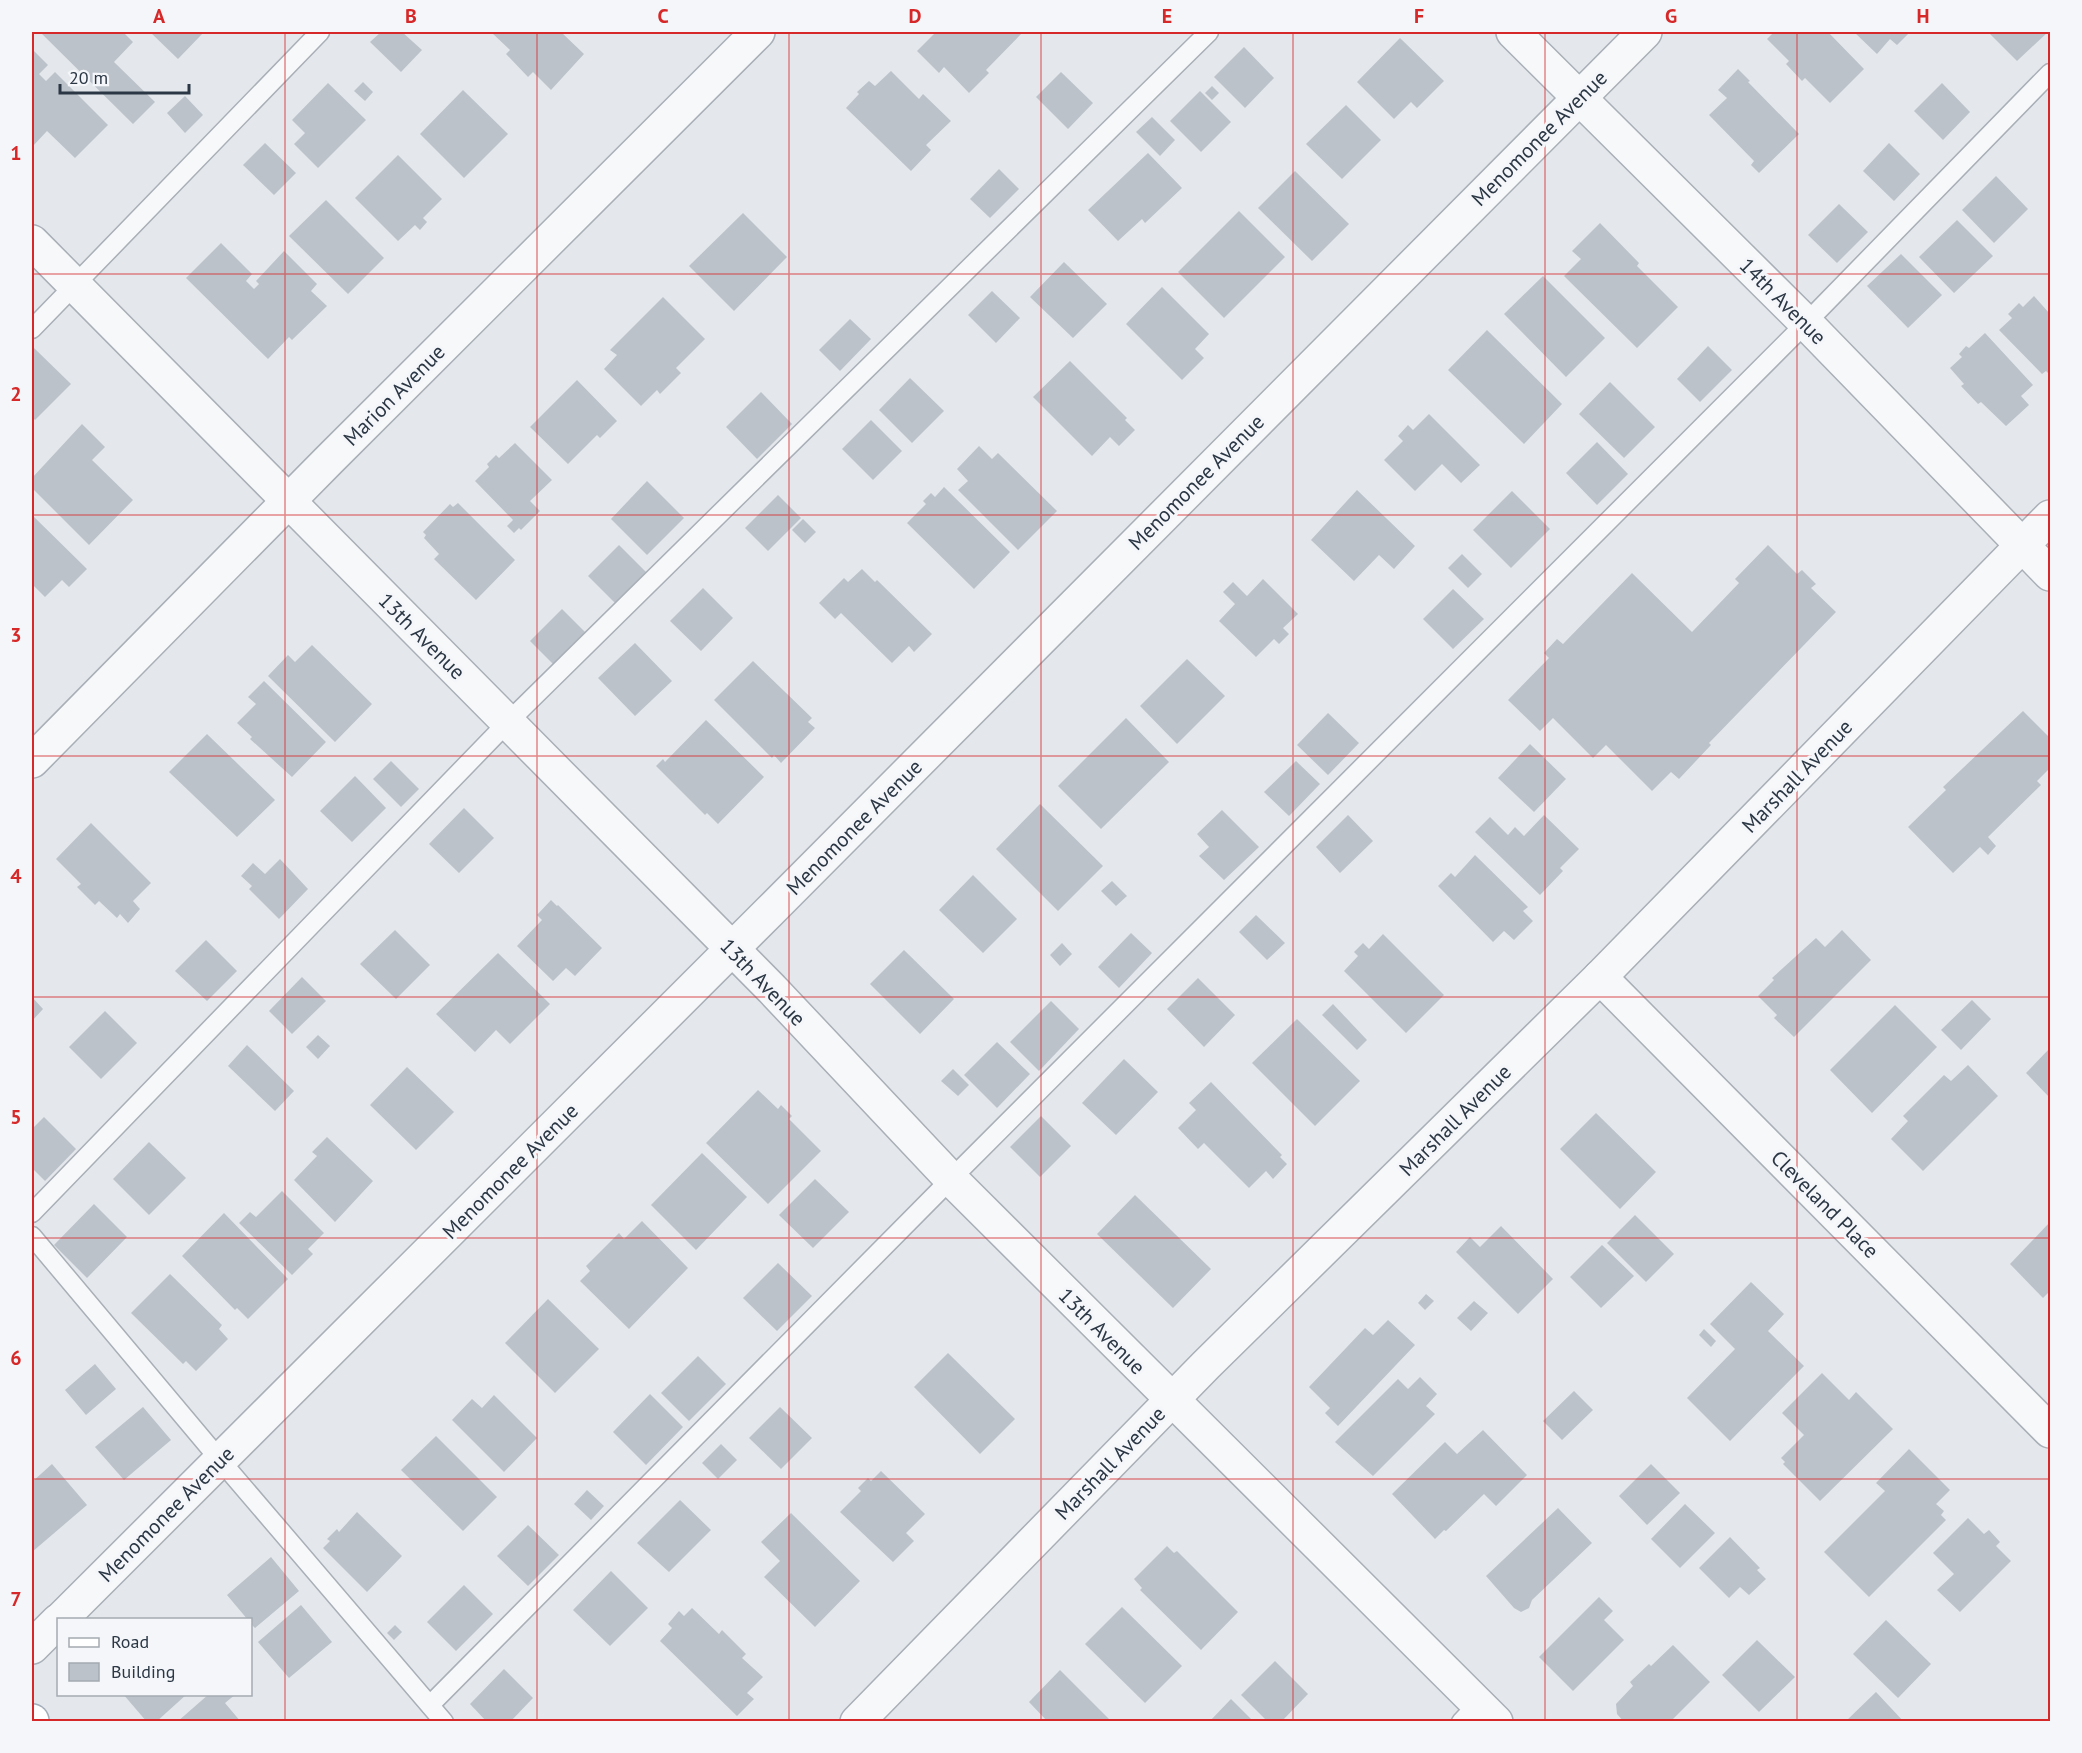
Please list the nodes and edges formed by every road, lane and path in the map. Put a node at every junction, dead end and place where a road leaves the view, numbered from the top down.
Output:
1 (320, 32) edge
2 (758, 32) edge
3 (1209, 32) edge
4 (1513, 32) edge
5 (1645, 32) edge
6 (2050, 73) edge
7 (1580, 97) junction
8 (32, 242) edge
9 (74, 285) junction
10 (1806, 323) junction
11 (32, 328) edge
12 (289, 502) junction
13 (2050, 517) edge
14 (2023, 545) junction
15 (2050, 574) edge
16 (507, 723) junction
17 (32, 761) edge
18 (732, 949) junction
19 (1600, 977) junction
20 (951, 1179) junction
21 (32, 1213) edge
22 (32, 1236) edge
23 (1171, 1400) junction
24 (2050, 1431) edge
25 (220, 1460) junction
26 (61, 1618) edge
27 (57, 1622) edge
28 (32, 1647) edge
29 (430, 1705) junction
30 (1478, 1716) edge
31 (444, 1722) edge
32 (857, 1722) edge

1 - 9 lane
2 - 12 street, Marion Avenue
3 - 16 lane
4 - 7 street, 14th Avenue
5 - 7 street, Menomonee Avenue
6 - 10 lane
7 - 10 street, 14th Avenue
7 - 18 street, Menomonee Avenue
8 - 9 street, 13th Avenue
9 - 11 lane
9 - 12 street, 13th Avenue
10 - 14 street, 14th Avenue
10 - 20 lane
12 - 16 street, 13th Avenue
12 - 17 street, Marion Avenue
13 - 14 street, Marshall Avenue
14 - 15 street, 14th Avenue
14 - 19 street, Marshall Avenue
16 - 18 street, 13th Avenue
16 - 21 lane
18 - 20 street, 13th Avenue
18 - 25 street, Menomonee Avenue
19 - 23 street, Marshall Avenue
19 - 24 street, Cleveland Place
20 - 23 street, 13th Avenue
20 - 29 lane
22 - 25 lane
23 - 30 street, 13th Avenue
23 - 32 street, Marshall Avenue
25 - 26 street, Menomonee Avenue
25 - 29 lane
27 - 28 street, Menomonee Avenue
29 - 31 lane

